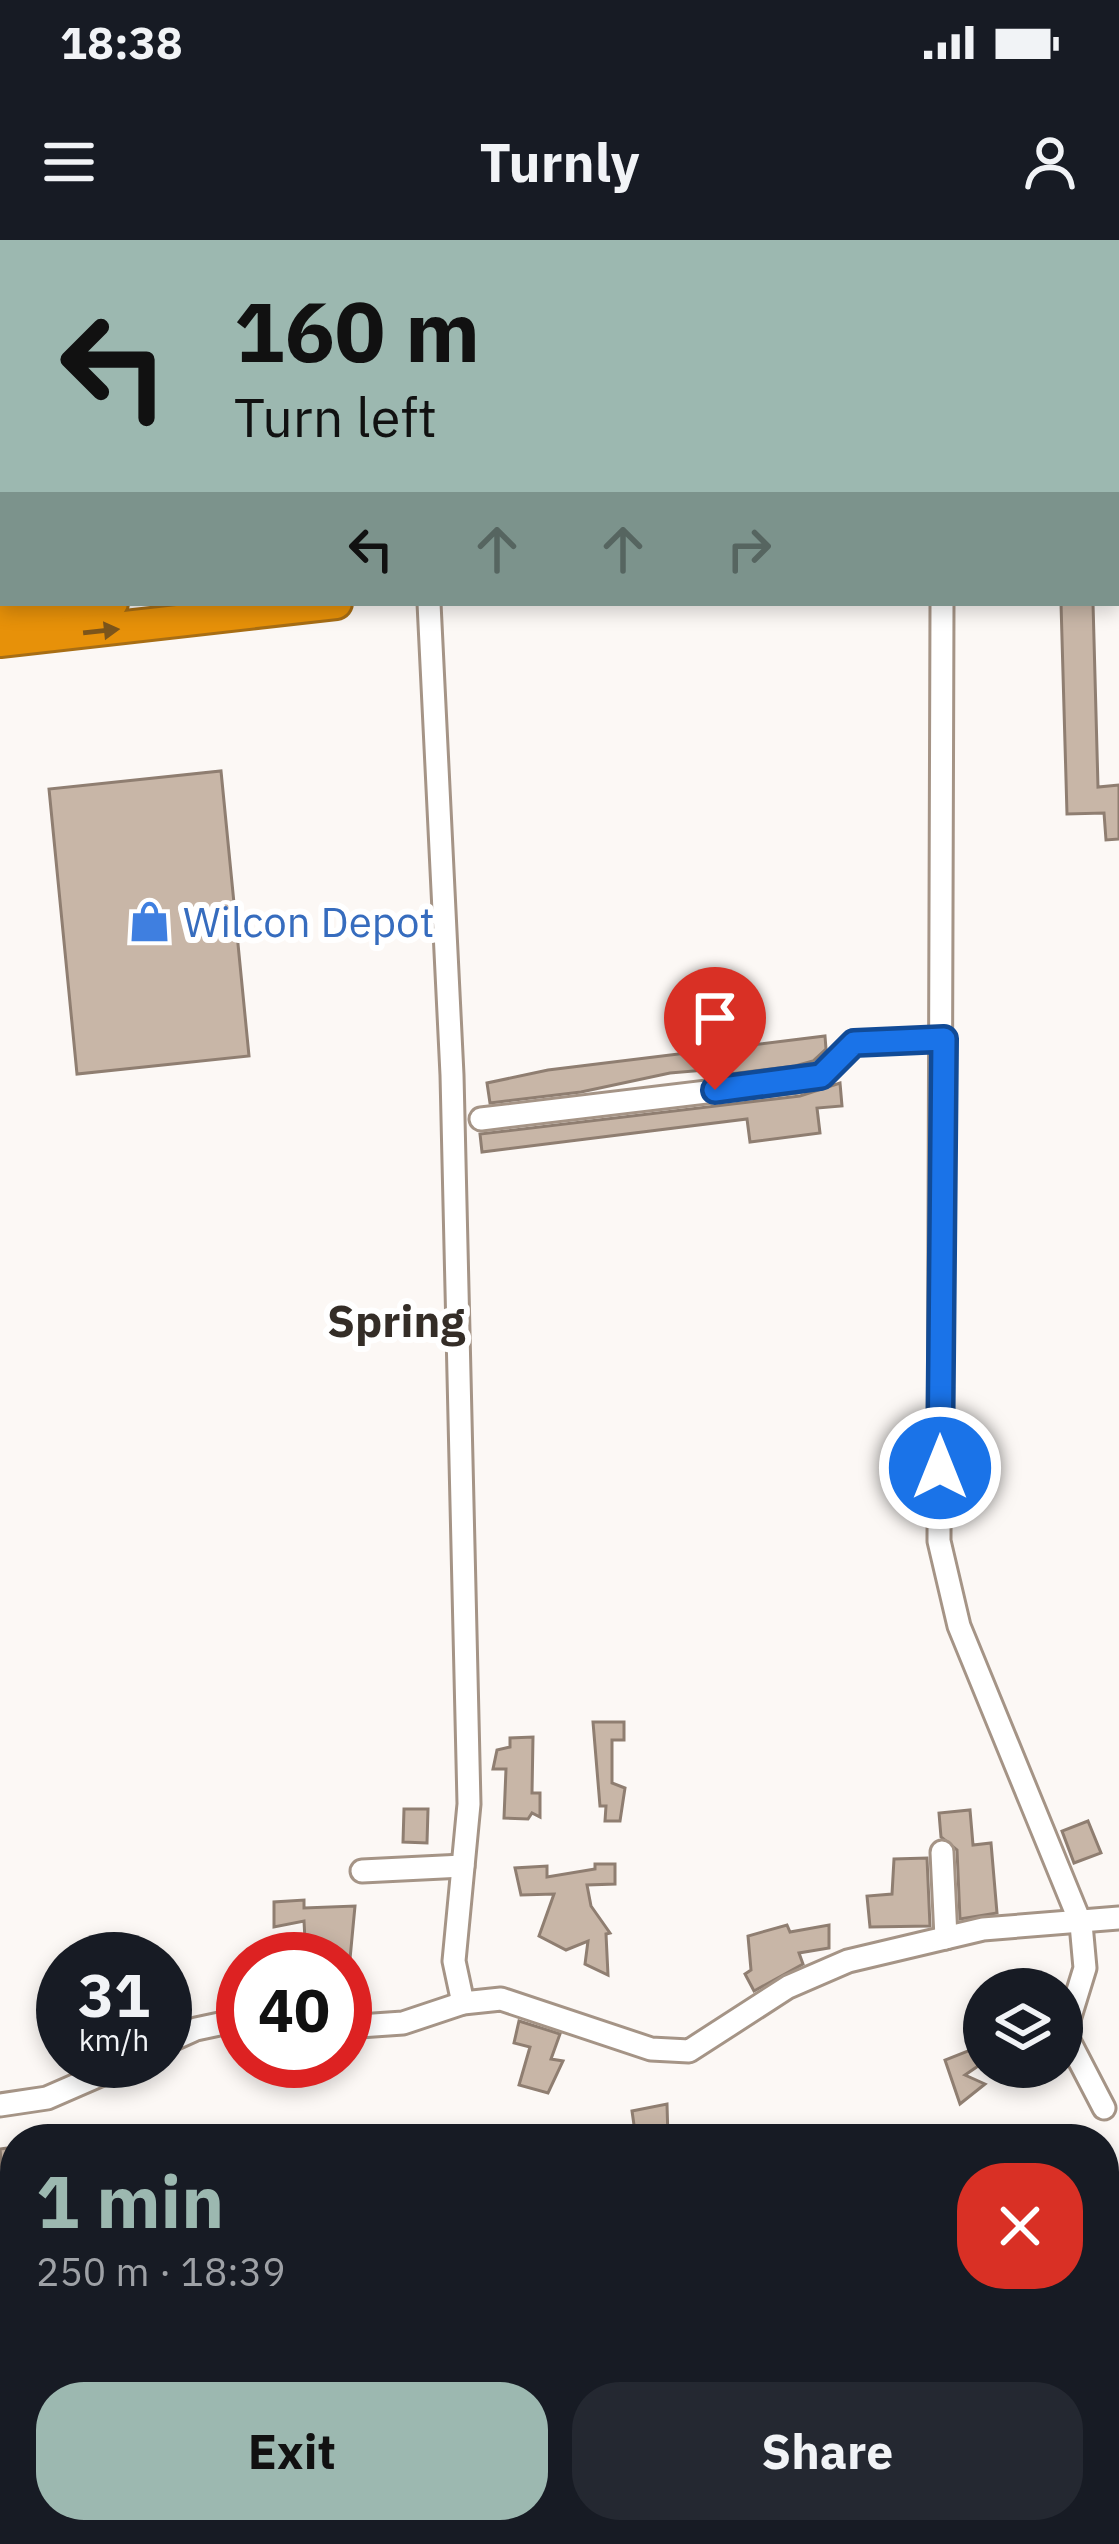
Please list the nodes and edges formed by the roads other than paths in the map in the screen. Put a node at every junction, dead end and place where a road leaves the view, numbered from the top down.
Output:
1 (86, 606) edge
2 (309, 606) edge
3 (429, 606) edge
4 (942, 606) edge
5 (0, 616) edge
6 (0, 641) edge
7 (944, 1039) junction
8 (481, 1119) dead end
9 (943, 1852) dead end
10 (463, 1866) junction
11 (362, 1871) dead end
12 (1119, 1918) edge
13 (1081, 1924) junction
14 (946, 1938) junction
15 (463, 2003) junction
16 (372, 2025) edge
17 (70, 2088) edge
18 (0, 2105) edge
19 (1104, 2108) dead end

1 - 5 highway
6 -> 2 highway
3 - 10 street
4 - 7 street
7 - 8 street
7 - 13 street
9 - 14 street
10 - 11 street
10 - 15 street
12 - 13 street
13 - 14 street
13 - 19 street
14 - 15 street
15 - 16 street
17 - 18 street

